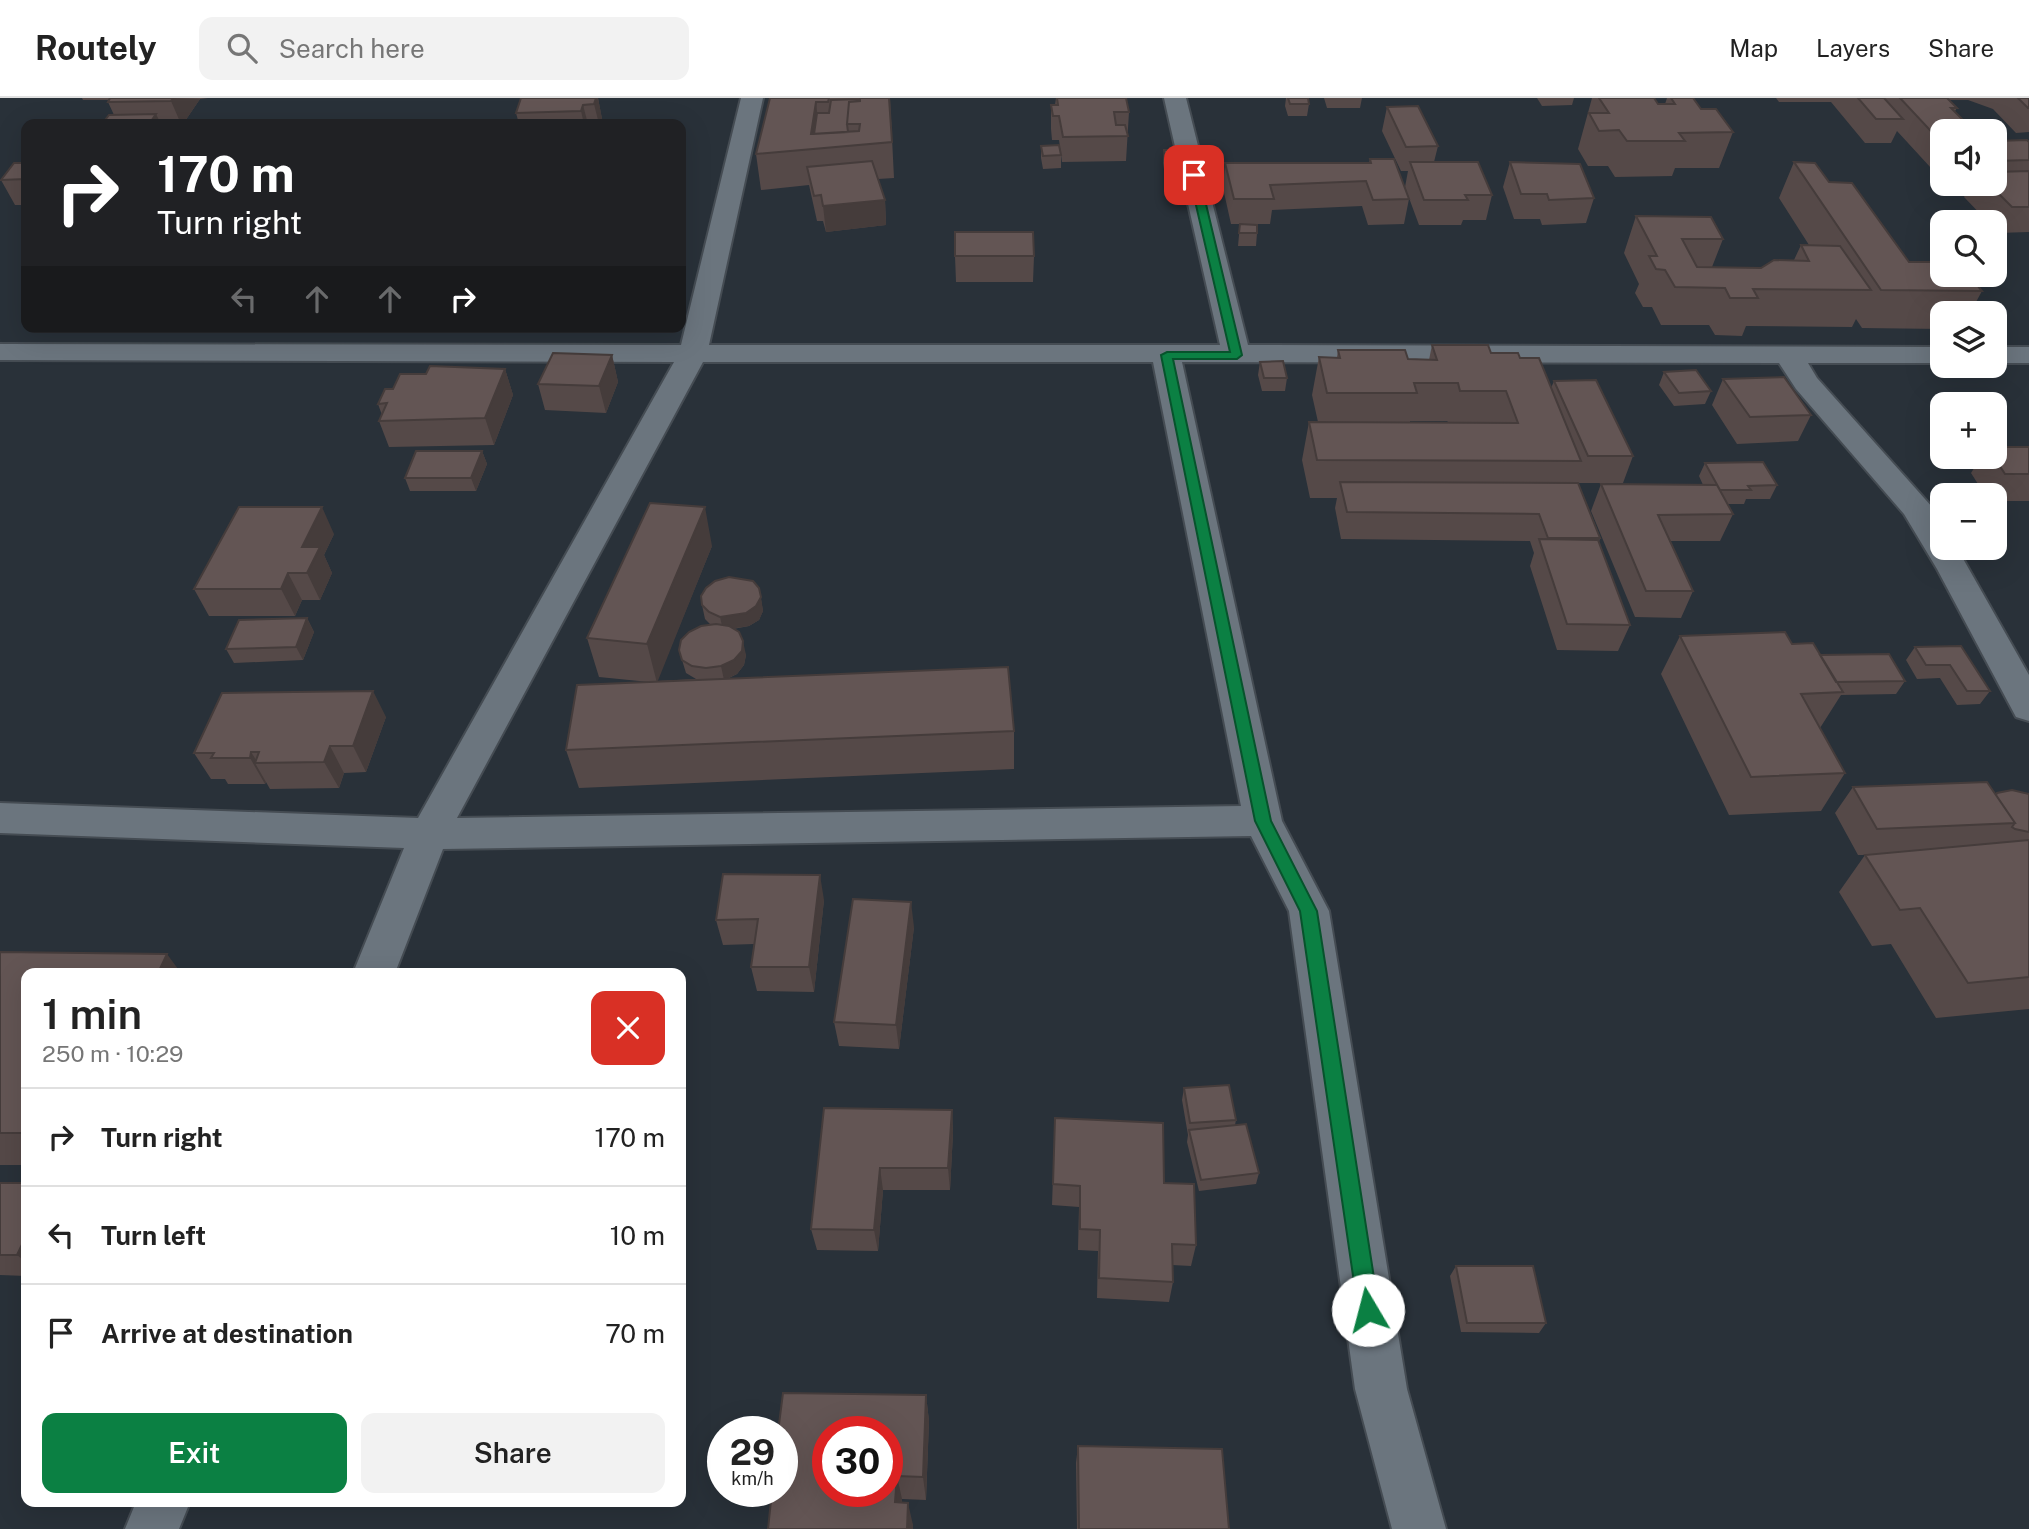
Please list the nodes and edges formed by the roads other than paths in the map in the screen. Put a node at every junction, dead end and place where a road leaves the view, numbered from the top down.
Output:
1 (752, 98) edge
2 (1175, 98) edge
3 (0, 352) edge
4 (693, 353) junction
5 (1167, 355) junction
6 (1237, 355) junction
7 (1930, 355) edge
8 (2007, 355) edge
9 (2029, 355) edge
10 (1789, 356) junction
11 (2029, 708) edge
12 (0, 818) edge
13 (1263, 821) junction
14 (429, 834) junction
15 (376, 968) edge
16 (161, 1507) edge
17 (152, 1529) edge
18 (1419, 1529) edge

1 - 4 street
2 - 6 street
3 - 4 street
4 - 5 street
4 - 14 street
5 - 6 street
5 - 13 street
6 - 10 street
7 - 10 street
8 - 9 street
10 - 11 street
12 - 14 street
13 - 14 street
13 - 18 street
14 - 15 street
16 - 17 street

